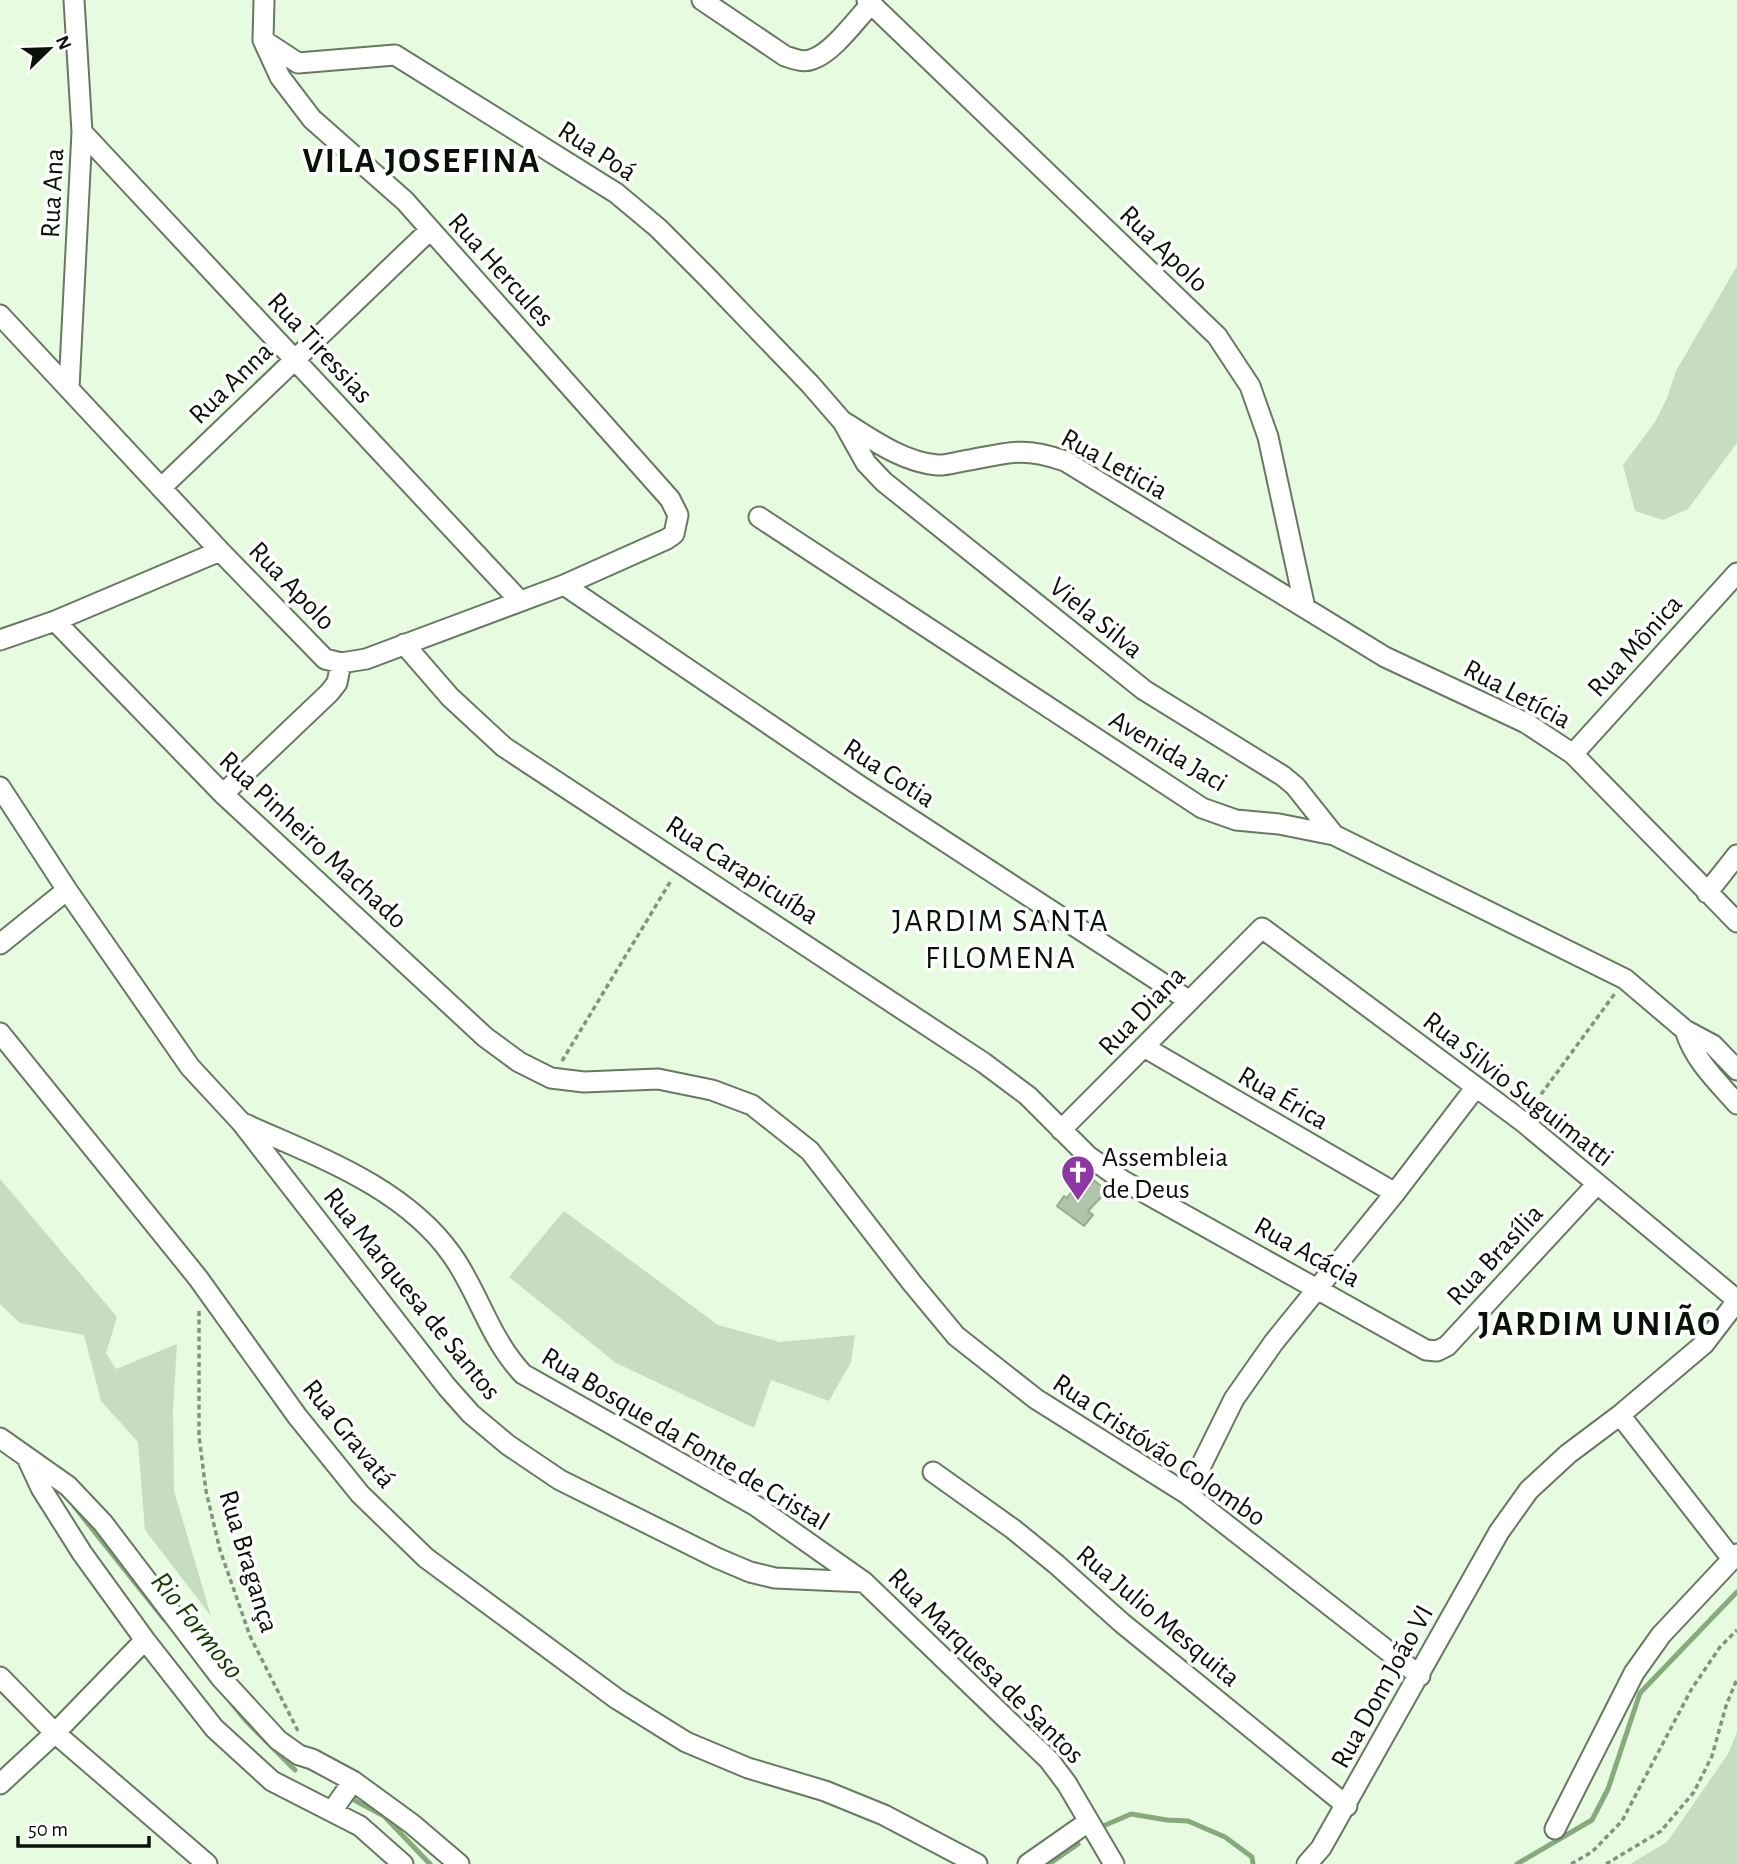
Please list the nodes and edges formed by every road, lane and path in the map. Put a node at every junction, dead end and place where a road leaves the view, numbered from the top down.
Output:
1 (74, 0) edge
2 (264, 0) edge
3 (702, 0) edge
4 (869, 2) edge
5 (263, 40) junction
6 (82, 132) junction
7 (430, 230) junction
8 (0, 315) edge
9 (294, 360) junction
10 (69, 388) junction
11 (843, 422) junction
12 (160, 488) junction
13 (759, 517) dead end
14 (667, 539) joint
15 (220, 551) junction
16 (1737, 573) edge
17 (564, 585) junction
18 (519, 600) junction
19 (1305, 608) junction
20 (55, 621) junction
21 (0, 640) edge
22 (404, 644) junction
23 (341, 663) junction
24 (1573, 754) junction
25 (0, 787) edge
26 (223, 794) junction
27 (1334, 835) junction
28 (1737, 855) edge
29 (682, 862) junction
30 (68, 890) junction
31 (1707, 893) junction
32 (1737, 922) edge
33 (1261, 928) joint
34 (0, 944) edge
35 (1625, 979) junction
36 (1188, 1000) junction
37 (1685, 1030) junction
38 (0, 1033) edge
39 (1144, 1047) junction
40 (1737, 1070) edge
41 (551, 1078) junction
42 (1476, 1087) junction
43 (1737, 1104) edge
44 (1522, 1121) junction
45 (241, 1122) junction
46 (1061, 1130) junction
47 (1597, 1184) junction
48 (1395, 1193) junction
49 (198, 1278) junction
50 (1318, 1288) junction
51 (1737, 1301) edge
52 (1426, 1350) joint
53 (1620, 1415) junction
54 (0, 1438) edge
55 (27, 1458) junction
56 (933, 1472) dead end
57 (1187, 1494) junction
58 (1735, 1556) edge
59 (864, 1582) junction
60 (1737, 1630) edge
61 (145, 1640) junction
62 (1420, 1676) junction
63 (0, 1677) edge
64 (1737, 1679) edge
65 (55, 1733) junction
66 (313, 1759) junction
67 (0, 1784) edge
68 (352, 1784) junction
69 (1347, 1805) junction
70 (334, 1809) junction
71 (1088, 1822) junction
72 (1555, 1829) dead end
73 (207, 1864) edge
74 (403, 1864) edge
75 (459, 1864) edge
76 (977, 1864) edge
77 (1028, 1864) edge
78 (1114, 1864) edge
79 (1307, 1864) edge
80 (1572, 1864) edge
81 (1606, 1864) edge

1 - 6 street, Rua Ana
2 - 5 street, Rua Hercules
3 - 4 street
4 - 19 street, Rua Apolo
5 - 7 street, Rua Hercules
5 - 11 street, Rua Poá
6 - 9 street, Rua Tiressias
6 - 10 street, Rua Ana
7 - 9 street, Rua Anna
7 - 14 street, Rua Hercules
8 - 10 street, Rua Apolo
9 - 12 street, Rua Anna
9 - 18 street, Rua Tiressias
10 - 12 street, Rua Apolo
11 - 19 street, Rua Leticia
11 - 27 street, Viela Silva
12 - 15 street, Rua Apolo
13 - 27 street, Avenida Jaci
14 - 17 street, Rua Apolo
15 - 20 street
15 - 23 street, Rua Apolo
16 - 24 street, Rua Mônica
17 - 18 street, Rua Apolo
17 - 36 street, Rua Cotia
18 - 22 street, Rua Apolo
19 - 24 street, Rua Letícia
20 - 21 street
20 - 26 street, Rua Pinheiro Machado
22 - 23 street, Rua Apolo
22 - 29 street, Rua Carapicuíba
23 - 26 street
24 - 31 street, Rua Letícia
25 - 30 street, Rua Marquesa de Santos
26 - 41 street, Rua Pinheiro Machado
27 - 35 street, Avenida Jaci
28 - 31 street
29 - 41 path
29 - 46 street, Rua Carapicuíba
30 - 34 street
30 - 45 street, Rua Marquesa de Santos
31 - 32 street, Rua Letícia
33 - 36 street, Rua Diana
33 - 42 street, Rua Silvio Suguimatti
35 - 37 street, Avenida Jaci
35 - 44 path
36 - 39 street, Rua Diana
37 - 40 street, Avenida Jaci
37 - 43 street, Avenida Jaci
38 - 49 street, Rua Gravatá
39 - 46 street, Rua Diana
39 - 48 street, Rua Érica
41 - 57 street, Rua Cristóvão Colombo
42 - 44 street, Rua Silvio Suguimatti
42 - 48 street
44 - 47 street, Rua Silvio Suguimatti
45 - 59 street, Rua Bosque da Fonte de Cristal
45 - 59 street, Rua Marquesa de Santos
46 - 50 street, Rua Acácia
47 - 51 street, Rua Silvio Suguimatti
47 - 52 street, Rua Brasília
48 - 50 street
49 - 66 path, Rua Bragança
49 - 76 street, Rua Gravatá
50 - 52 street, Rua Acácia
50 - 57 street
51 - 53 street, Rua Dom João VI
53 - 58 street
53 - 62 street, Rua Dom João VI
54 - 55 street
55 - 61 street
55 - 66 street
56 - 69 street, Rua Julio Mesquita
57 - 62 street, Rua Cristóvão Colombo
58 - 72 street
59 - 71 street, Rua Marquesa de Santos
60 - 80 path
61 - 65 street
61 - 70 street
62 - 69 street, Rua Dom João VI
63 - 65 street
64 - 81 path
65 - 67 street
65 - 73 street
66 - 68 street
68 - 70 street
68 - 75 street
69 - 79 street, Rua Dom João VI
70 - 74 street
71 - 77 street
71 - 78 street, Rua Marquesa de Santos

